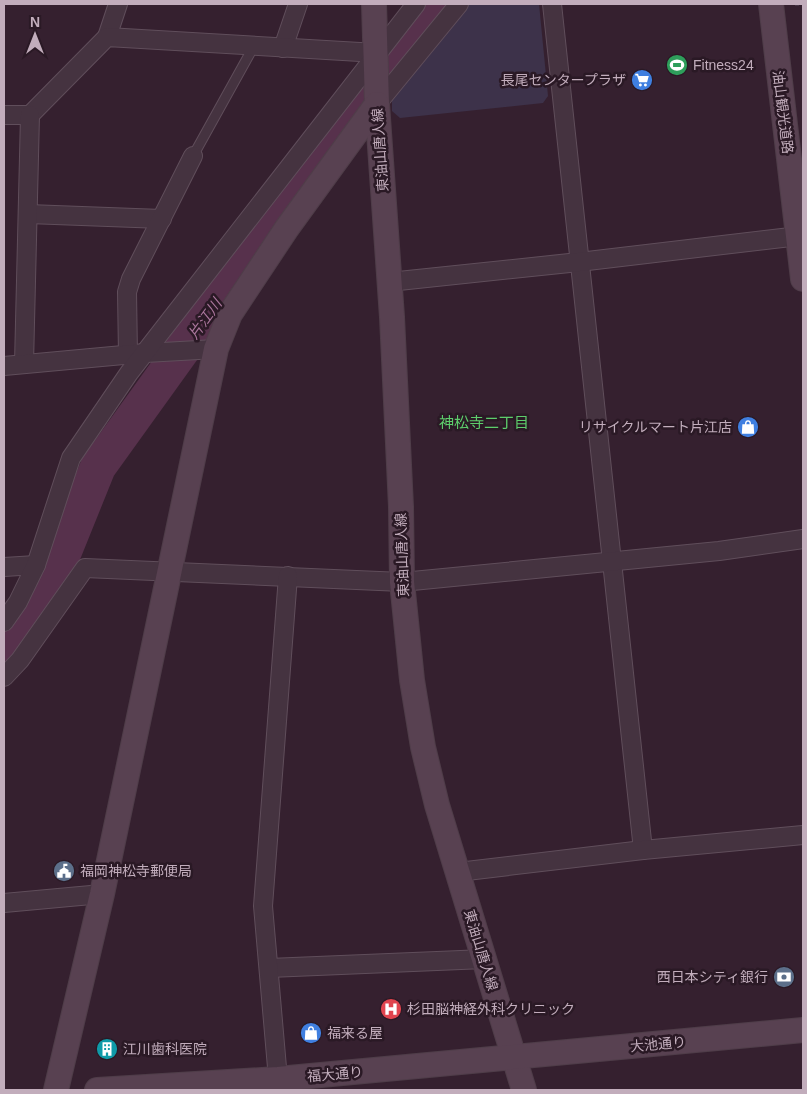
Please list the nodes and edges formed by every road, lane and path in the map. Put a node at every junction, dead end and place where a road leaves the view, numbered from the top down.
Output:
1 (118, 4) edge
2 (298, 4) edge
3 (374, 4) edge
4 (416, 4) edge
5 (459, 4) edge
6 (552, 4) edge
7 (771, 4) edge
8 (795, 4) edge
9 (803, 4) edge
10 (107, 37) junction
11 (254, 46) junction
12 (283, 48) junction
13 (377, 58) junction
14 (377, 101) junction
15 (4, 115) edge
16 (30, 115) junction
17 (194, 156) joint
18 (28, 214) junction
19 (162, 219) junction
20 (799, 236) junction
21 (579, 262) junction
22 (803, 279) edge
23 (389, 282) junction
24 (205, 350) junction
25 (144, 353) junction
26 (24, 364) junction
27 (4, 366) edge
28 (803, 540) edge
29 (613, 562) junction
30 (36, 565) junction
31 (4, 567) edge
32 (170, 571) junction
33 (288, 576) junction
34 (402, 582) junction
35 (4, 622) edge
36 (4, 678) edge
37 (803, 834) edge
38 (643, 850) junction
39 (458, 872) junction
40 (102, 894) junction
41 (4, 903) edge
42 (485, 959) junction
43 (269, 968) junction
44 (803, 1030) edge
45 (513, 1057) junction
46 (278, 1079) junction
47 (56, 1090) edge
48 (97, 1090) edge
49 (524, 1090) edge

1 - 10 street
2 - 12 street
3 - 13 street, 東油山唐人線
4 - 13 street
5 - 14 street
6 - 21 street
7 - 20 street, 油山観光道路
8 - 9 path
10 - 11 street
10 - 16 street
11 - 12 street
11 - 17 lane
12 - 13 street
13 - 14 street, 東油山唐人線
13 - 25 street
14 - 23 street, 東油山唐人線
14 - 24 street
15 - 16 street
16 - 18 street
17 - 19 street
18 - 19 street
18 - 26 street
19 - 25 street
20 - 21 street
20 - 22 street, 油山観光道路
21 - 23 street
21 - 29 street
23 - 34 street, 東油山唐人線
24 - 25 street
24 - 32 street
25 - 26 street
25 - 30 street
26 - 27 street
28 - 29 street
29 - 34 street
29 - 38 street
30 - 31 street
30 - 35 street
32 - 33 street
32 - 36 street
32 - 40 street
33 - 34 street
33 - 43 street
34 - 39 street, 東油山唐人線
37 - 38 street
38 - 39 street
39 - 42 street, 東油山唐人線
40 - 41 street
40 - 47 street
42 - 43 street
42 - 45 street, 東油山唐人線
43 - 46 street
44 - 45 street, 大池通り
45 - 46 street, 福大通り
45 - 49 street, 東油山唐人線
46 - 48 street, 福大通り

